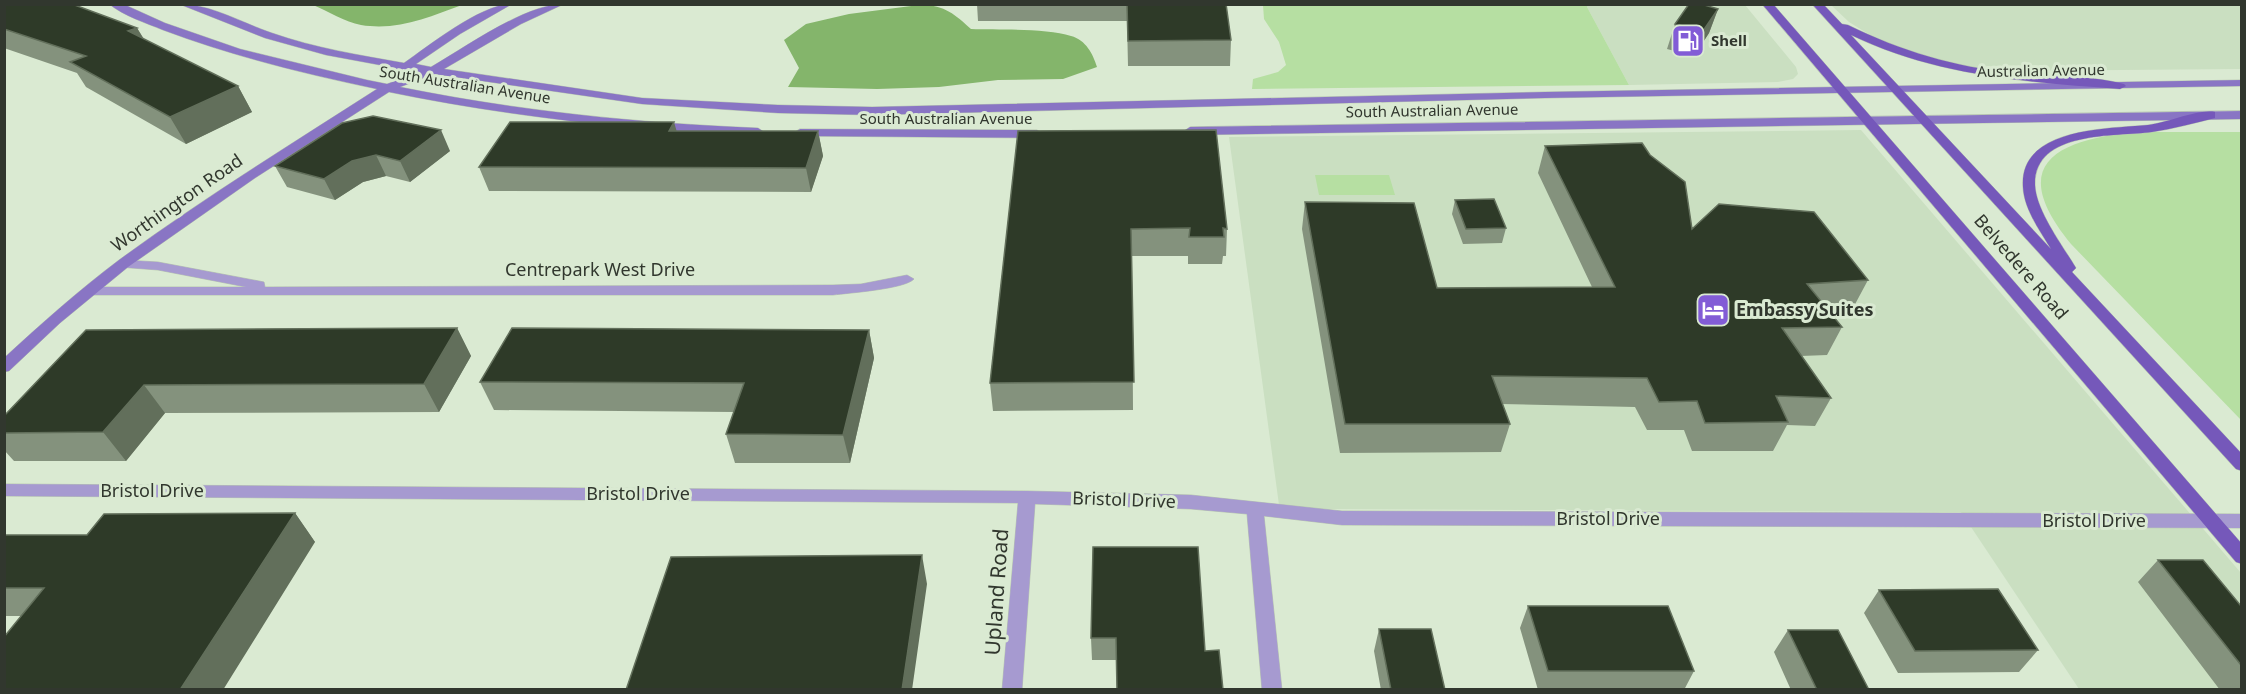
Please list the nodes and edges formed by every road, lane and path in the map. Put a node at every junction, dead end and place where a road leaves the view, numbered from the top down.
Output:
1 (114, 4) edge
2 (184, 4) edge
3 (507, 4) edge
4 (559, 4) edge
5 (1767, 4) edge
6 (1817, 4) edge
7 (1832, 20) junction
8 (404, 66) junction
9 (432, 71) junction
10 (2241, 84) edge
11 (2120, 86) junction
12 (1895, 88) junction
13 (385, 89) junction
14 (1841, 89) junction
15 (2211, 115) junction
16 (2241, 115) edge
17 (1923, 118) junction
18 (1866, 120) junction
19 (1176, 131) edge
20 (766, 132) edge
21 (789, 133) edge
22 (1048, 133) edge
23 (123, 264) junction
24 (907, 279) dead end
25 (2081, 289) junction
26 (292, 290) junction
27 (88, 292) junction
28 (4, 366) edge
29 (2241, 465) edge
30 (4, 490) edge
31 (1027, 497) junction
32 (1255, 509) junction
33 (2211, 521) junction
34 (2241, 521) edge
35 (2241, 557) edge
36 (1012, 690) edge
37 (1272, 690) edge

1 - 13 main road, South Australian Avenue
2 - 8 main road, South Australian Avenue
3 - 8 main road
4 - 9 main road
5 - 14 main road, Belvedere Road
6 - 7 main road, Belvedere Road
7 - 11 main road
7 - 12 main road, Belvedere Road
8 - 9 main road, South Australian Avenue
8 - 13 main road
9 - 13 main road
9 - 14 main road, South Australian Avenue
10 - 11 main road, Australian Avenue
11 - 12 main road, Australian Avenue
12 - 14 main road, Australian Avenue
12 - 17 main road, Belvedere Road
13 - 20 main road, South Australian Avenue
13 - 23 main road, Worthington Road
14 - 18 main road, Belvedere Road
15 - 16 main road
15 - 17 main road
15 - 25 main road
17 - 18 main road
17 - 25 main road, Belvedere Road
18 - 19 main road, South Australian Avenue
18 - 33 main road, Belvedere Road
21 - 22 main road, South Australian Avenue
23 - 26 street, Centrepark West Drive
23 - 27 main road, Worthington Road
24 - 26 street, Centrepark West Drive
25 - 29 main road, Belvedere Road
26 - 27 street, Centrepark West Drive
27 - 28 main road, Worthington Road
30 - 31 street, Bristol Drive
31 - 32 street, Bristol Drive
31 - 36 street, Upland Road
32 - 33 street, Bristol Drive
32 - 37 street
33 - 34 street, Bristol Drive
33 - 35 main road, Belvedere Road

